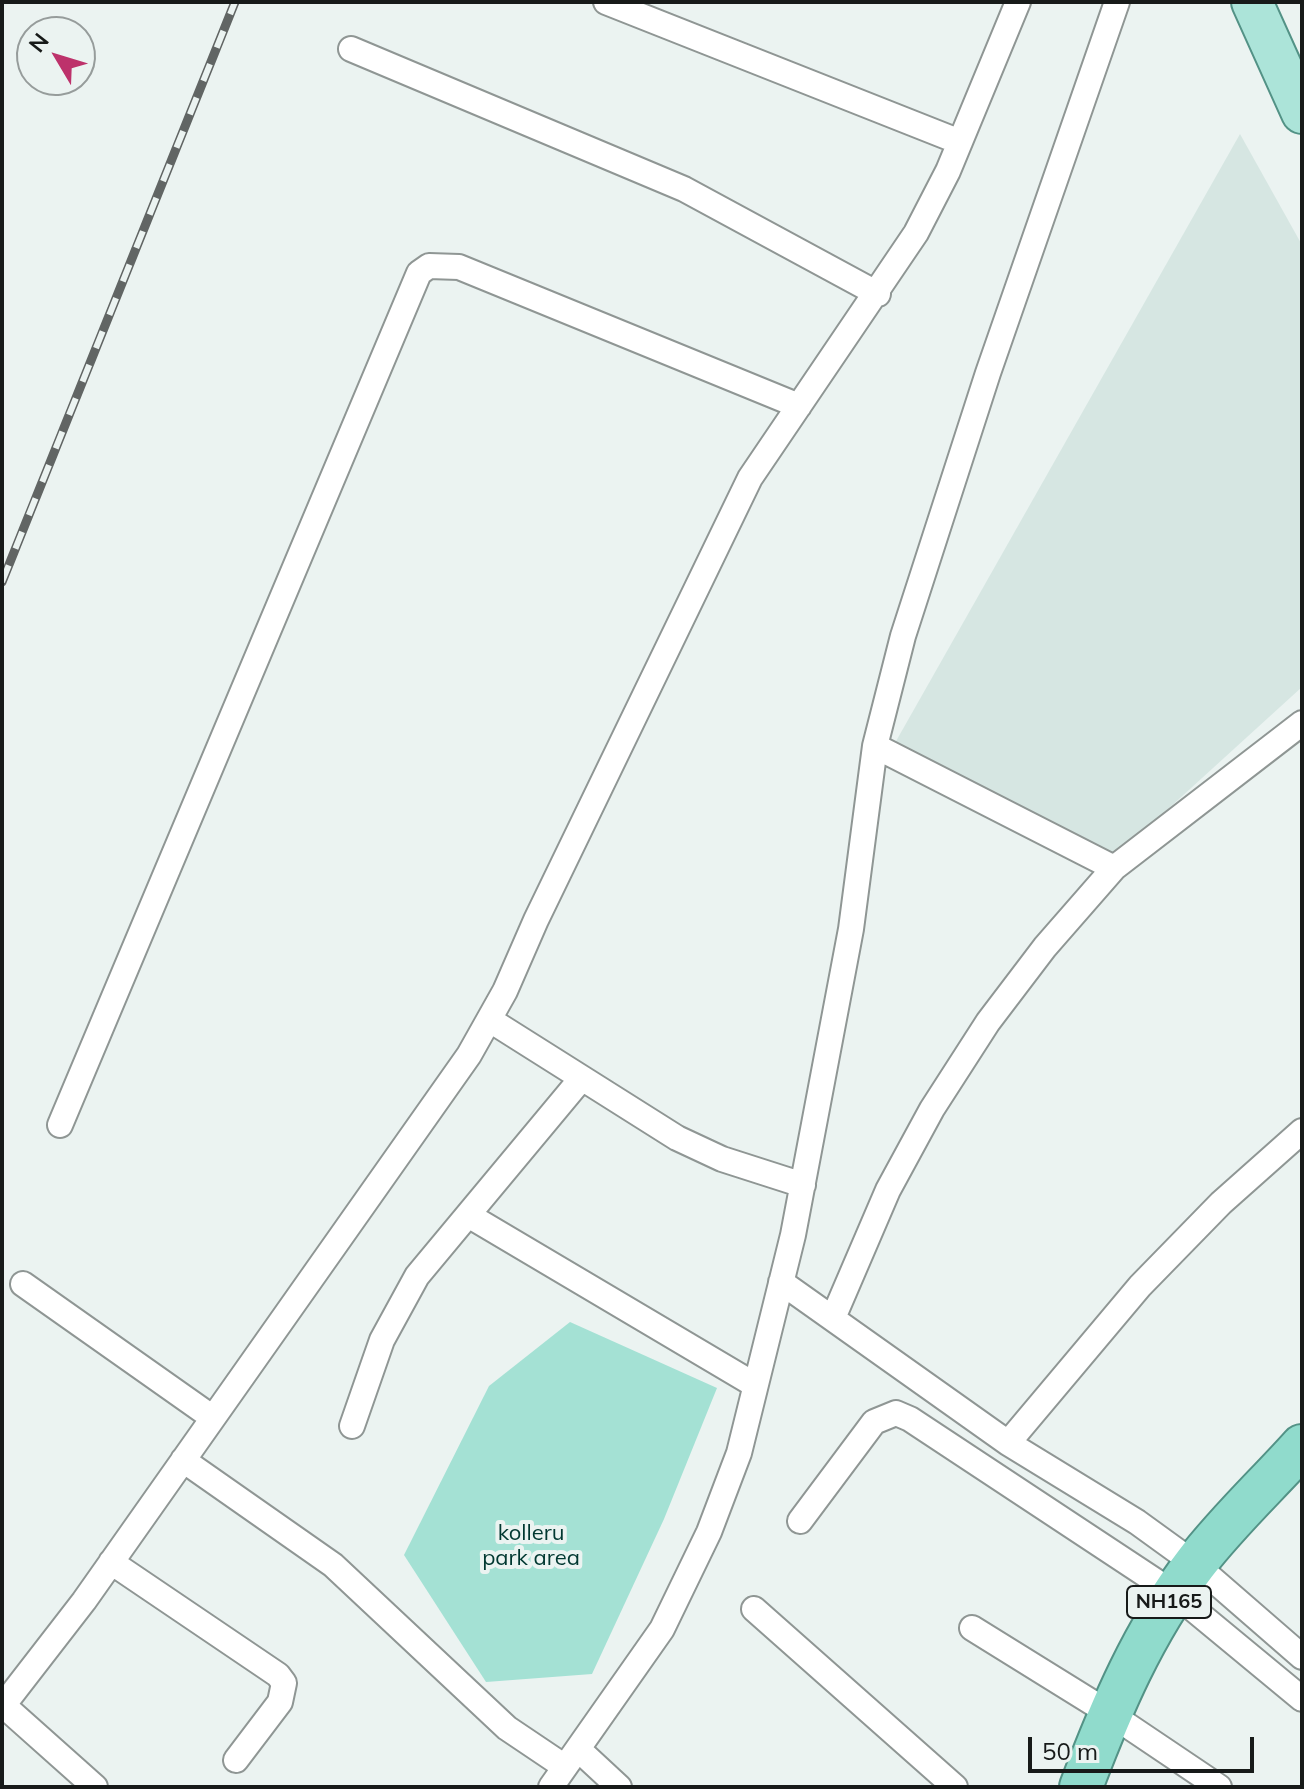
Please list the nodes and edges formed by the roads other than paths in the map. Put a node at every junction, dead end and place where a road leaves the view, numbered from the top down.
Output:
1 (606, 2) edge
2 (1018, 2) edge
3 (1117, 2) edge
4 (1252, 2) edge
5 (351, 49) dead end
6 (1302, 113) edge
7 (960, 142) junction
8 (878, 294) junction
9 (799, 406) junction
10 (1302, 723) edge
11 (875, 746) junction
12 (1114, 868) junction
13 (490, 1020) junction
14 (581, 1079) junction
15 (60, 1125) dead end
16 (1302, 1131) edge
17 (803, 1185) junction
18 (468, 1215) junction
19 (23, 1284) dead end
20 (780, 1288) junction
21 (833, 1318) junction
22 (755, 1385) junction
23 (213, 1418) junction
24 (352, 1426) dead end
25 (1008, 1443) junction
26 (1302, 1446) edge
27 (183, 1460) junction
28 (800, 1521) dead end
29 (111, 1562) junction
30 (1185, 1579) junction
31 (754, 1609) dead end
32 (972, 1628) dead end
33 (1302, 1657) edge
34 (1302, 1699) edge
35 (3, 1706) edge
36 (1109, 1713) junction
37 (236, 1760) dead end
38 (565, 1768) edge
39 (95, 1787) edge
40 (619, 1787) edge
41 (955, 1787) edge
42 (1081, 1787) edge
43 (1219, 1787) edge

1 - 7 street
2 - 7 street
3 - 11 street
4 - 6 main road
5 - 8 street
7 - 8 street
8 - 9 street
9 - 13 street
9 - 15 street
10 - 12 street
11 - 12 street
11 - 17 street
12 - 21 street
13 - 14 street
13 - 23 street
14 - 17 street
14 - 18 street
16 - 25 street
17 - 20 street
18 - 22 street
18 - 24 street
19 - 23 street
20 - 21 street
20 - 22 street
21 - 25 street
22 - 38 street
23 - 27 street
25 - 30 street
26 - 30 highway, NH165
27 - 29 street
27 - 38 street
28 - 30 street
29 - 35 street
29 - 37 street
30 - 33 street
30 - 34 street
30 - 36 highway, NH165
31 - 41 street
32 - 36 street
35 - 39 street
36 - 42 highway, NH165
36 - 43 street
38 - 40 street

